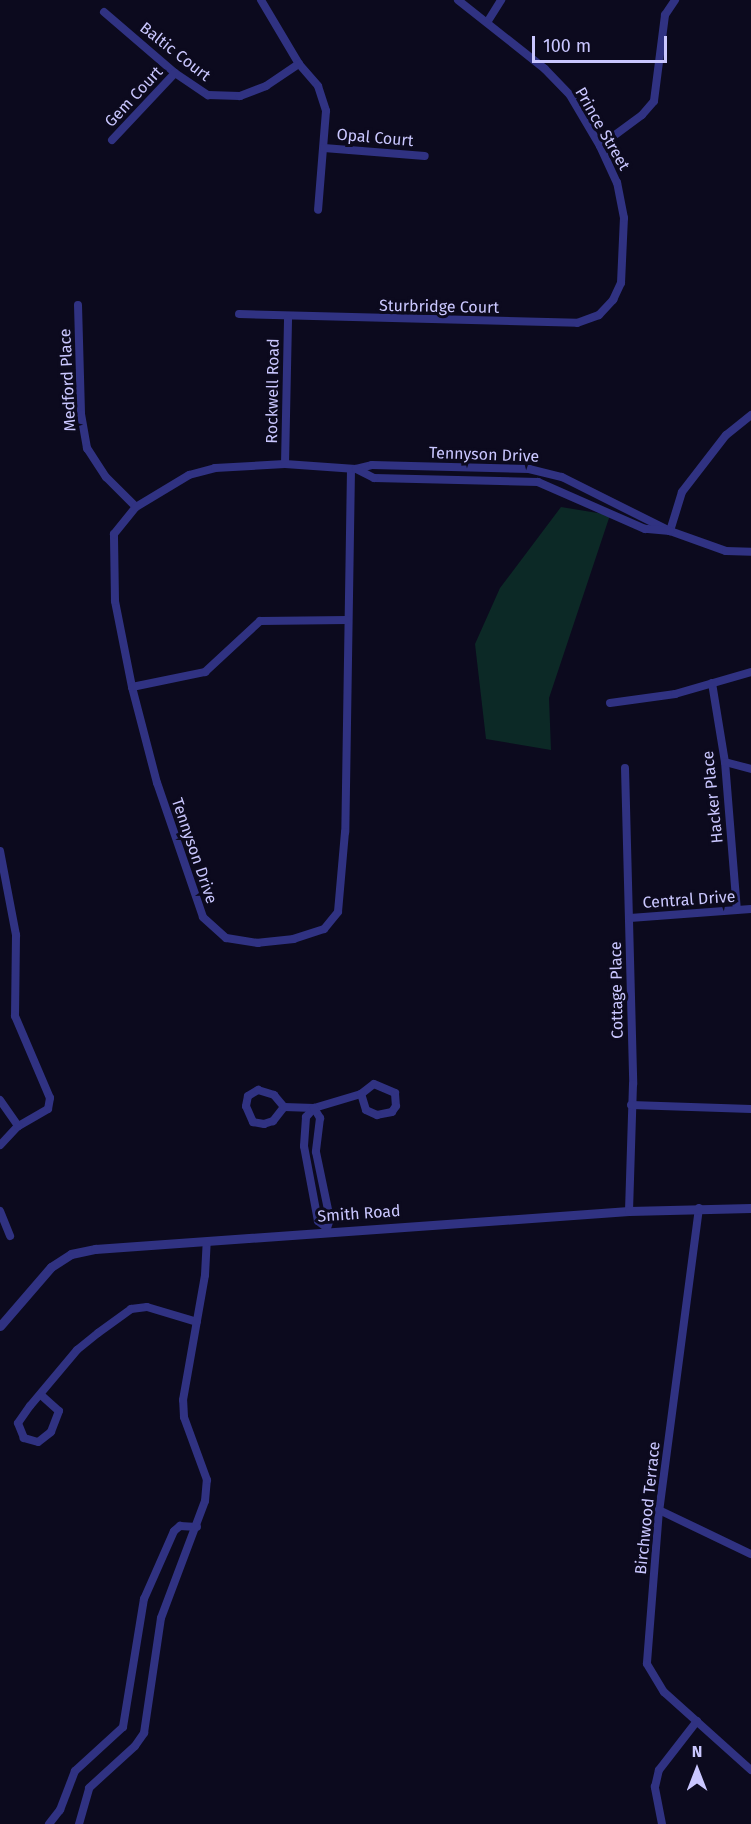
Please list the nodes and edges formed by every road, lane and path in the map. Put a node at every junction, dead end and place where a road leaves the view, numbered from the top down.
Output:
1 (261, 0) edge
2 (458, 0) edge
3 (501, 0) edge
4 (675, 0) edge
5 (104, 12) dead end
6 (488, 21) junction
7 (299, 64) junction
8 (175, 73) junction
9 (112, 140) dead end
10 (600, 146) junction
11 (324, 148) junction
12 (425, 156) dead end
13 (318, 210) dead end
14 (621, 283) joint
15 (78, 305) dead end
16 (239, 314) dead end
17 (288, 318) junction
18 (751, 415) edge
19 (285, 464) junction
20 (353, 469) junction
21 (136, 507) junction
22 (670, 531) junction
23 (751, 552) edge
24 (347, 620) junction
25 (751, 672) edge
26 (712, 683) junction
27 (132, 687) junction
28 (610, 703) dead end
29 (725, 762) junction
30 (625, 768) dead end
31 (751, 769) edge
32 (0, 850) edge
33 (11, 909) junction
34 (751, 909) edge
35 (0, 910) edge
36 (737, 910) junction
37 (630, 918) junction
38 (361, 1094) junction
39 (0, 1100) edge
40 (632, 1106) junction
41 (284, 1107) junction
42 (314, 1108) junction
43 (751, 1109) edge
44 (18, 1126) junction
45 (0, 1145) edge
46 (324, 1191) junction
47 (313, 1192) junction
48 (699, 1208) junction
49 (751, 1208) edge
50 (0, 1211) edge
51 (629, 1211) junction
52 (326, 1229) junction
53 (10, 1236) dead end
54 (207, 1242) junction
55 (197, 1322) junction
56 (0, 1326) edge
57 (41, 1395) junction
58 (659, 1510) junction
59 (197, 1527) junction
60 (751, 1554) edge
61 (698, 1721) junction
62 (751, 1770) edge
63 (49, 1824) edge
64 (79, 1824) edge
65 (662, 1824) edge

1 - 7 street
2 - 6 street, Prince Street
3 - 6 street
4 - 10 street
5 - 8 street, Baltic Court
6 - 10 street, Prince Street
7 - 8 street, Baltic Court
7 - 11 street
8 - 9 street, Gem Court
10 - 14 street, Prince Street
11 - 12 street, Opal Court
11 - 13 street
14 - 17 street, Sturbridge Court
15 - 21 street, Medford Place
16 - 17 street, Sturbridge Court
17 - 19 street, Rockwell Road
18 - 22 street
19 - 20 street, Tennyson Drive
19 - 21 street, Tennyson Drive
20 - 22 street, Tennyson Drive
20 - 22 street, Tennyson Drive
20 - 24 street, Tennyson Drive
21 - 27 street, Tennyson Drive
22 - 23 street, Tennyson Drive
24 - 27 street
24 - 27 street, Tennyson Drive
25 - 26 street
26 - 28 street
26 - 29 street, Hacker Place
29 - 31 street
29 - 36 street, Hacker Place
30 - 37 street, Cottage Place
32 - 33 street
33 - 35 street
33 - 44 street
34 - 36 street, Central Drive
36 - 37 street, Central Drive
37 - 40 street, Cottage Place
38 - 38 street
38 - 42 street
39 - 44 street
40 - 43 street
40 - 51 street, Cottage Place
41 - 41 street
41 - 42 street
42 - 46 street
42 - 47 street
44 - 45 street
46 - 47 street
46 - 52 street
47 - 52 street
48 - 49 street, Smith Road
48 - 51 street, Smith Road
48 - 58 street, Birchwood Terrace
50 - 53 street
51 - 52 street, Smith Road
52 - 54 street, Smith Road
54 - 55 street
54 - 56 street, Smith Road
55 - 57 street
55 - 59 street
57 - 57 street
58 - 60 street
58 - 61 street, Birchwood Terrace
59 - 63 street
59 - 64 street
61 - 62 street, Birchwood Terrace
61 - 65 street

